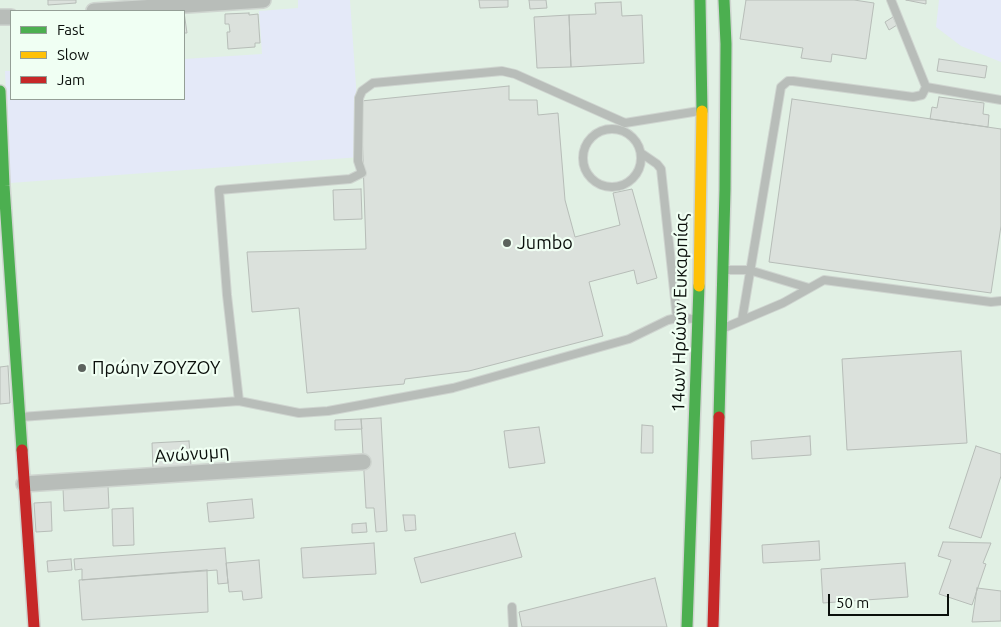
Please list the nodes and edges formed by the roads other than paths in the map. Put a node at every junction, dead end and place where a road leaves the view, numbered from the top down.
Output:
1 (263, 0) edge
2 (700, 0) edge
3 (724, 0) edge
4 (890, 0) edge
5 (109, 10) edge
6 (926, 87) junction
7 (0, 91) edge
8 (1001, 100) edge
9 (702, 111) junction
10 (624, 127) junction
11 (641, 153) junction
12 (722, 270) junction
13 (749, 270) junction
14 (809, 288) junction
15 (1001, 301) edge
16 (677, 318) junction
17 (698, 320) junction
18 (742, 320) junction
19 (722, 329) junction
20 (238, 401) junction
21 (20, 417) junction
22 (363, 462) dead end
23 (24, 484) junction
24 (512, 607) dead end
25 (34, 627) edge
26 (513, 627) edge
27 (687, 627) edge
28 (713, 627) edge

1 - 5 street
2 - 9 main road, 14ων Ηρώων Ευκαρπίας
3 - 12 main road
4 - 6 lane
6 - 8 lane
6 - 13 lane
7 - 21 main road
9 - 10 lane
9 - 17 main road, 14ων Ηρώων Ευκαρπίας
10 - 11 lane
10 - 11 lane
10 - 20 lane
11 - 16 lane
12 - 13 lane
12 - 19 main road
13 - 14 lane
13 - 18 lane
14 - 15 lane
14 - 18 lane
16 - 17 lane
16 - 20 lane
17 - 27 main road, 14ων Ηρώων Ευκαρπίας
18 - 19 lane
19 - 28 main road
20 - 21 lane
21 - 23 main road
22 - 23 street, Ανώνυμη
23 - 25 main road
24 - 26 lane

